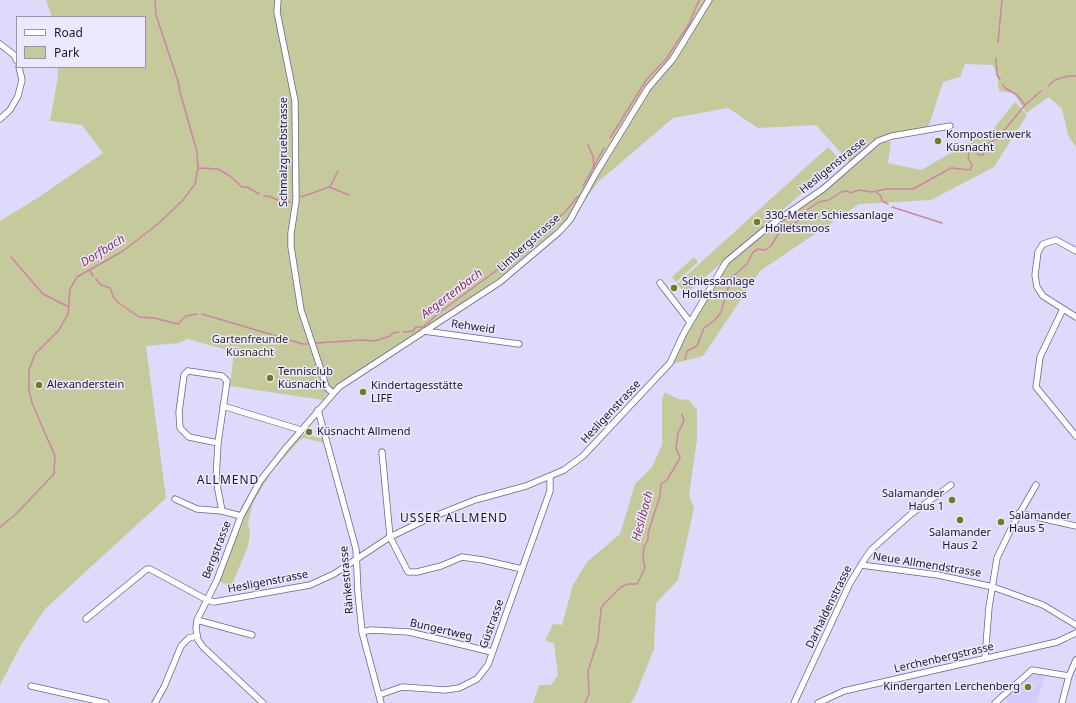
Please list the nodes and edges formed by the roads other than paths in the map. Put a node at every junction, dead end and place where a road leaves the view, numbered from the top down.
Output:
1 (278, 0) edge
2 (709, 0) edge
3 (0, 44) edge
4 (16, 59) edge
5 (20, 68) edge
6 (0, 119) edge
7 (950, 126) dead end
8 (1076, 251) edge
9 (660, 282) dead end
10 (1062, 308) junction
11 (1076, 316) edge
12 (690, 322) junction
13 (424, 331) junction
14 (519, 344) dead end
15 (332, 394) junction
16 (326, 400) joint
17 (223, 406) junction
18 (318, 410) junction
19 (301, 430) junction
20 (1076, 436) edge
21 (218, 443) junction
22 (382, 452) dead end
23 (550, 477) junction
24 (951, 485) dead end
25 (1036, 485) dead end
26 (175, 499) dead end
27 (222, 511) junction
28 (1019, 513) junction
29 (241, 516) junction
30 (1076, 526) edge
31 (390, 537) junction
32 (357, 558) junction
33 (861, 565) junction
34 (522, 569) junction
35 (993, 587) junction
36 (207, 600) junction
37 (86, 620) dead end
38 (197, 620) junction
39 (1076, 625) edge
40 (362, 632) junction
41 (1076, 633) edge
42 (252, 635) dead end
43 (196, 636) junction
44 (492, 652) junction
45 (985, 658) junction
46 (1076, 660) edge
47 (1069, 676) junction
48 (32, 686) dead end
49 (379, 695) junction
50 (106, 703) edge
51 (155, 703) edge
52 (263, 703) edge
53 (381, 703) edge
54 (794, 703) edge
55 (818, 703) edge
56 (995, 703) edge
57 (1062, 703) edge

1 - 15 street, Schmalzgruebstrasse
2 - 13 street, Limbergstrasse
3 - 4 street
5 - 6 street
7 - 12 street, Hesligenstrasse
8 - 10 street
9 - 12 street
10 - 11 street
10 - 20 street
12 - 23 street, Hesligenstrasse
13 - 14 street, Rehweid
13 - 15 street, Limbergstrasse
15 - 16 street, Limbergstrasse
16 - 18 street, Bergstrasse
17 - 19 street
17 - 21 street
17 - 21 street
18 - 19 street, Bergstrasse
18 - 32 street, Ränkestrasse
19 - 29 street, Bergstrasse
21 - 27 street
22 - 31 street
23 - 31 street, Hesligenstrasse
23 - 34 street, Güstrasse
24 - 33 street, Darhaldenstrasse
25 - 28 street
26 - 27 street
27 - 29 street
28 - 30 street
28 - 35 street
29 - 36 street, Bergstrasse
31 - 32 street, Hesligenstrasse
31 - 34 street
32 - 36 street, Hesligenstrasse
32 - 40 street, Ränkestrasse
33 - 35 street, Neue Allmendstrasse
33 - 54 street, Darhaldenstrasse
34 - 44 street, Güstrasse
35 - 39 street, Neue Allmendstrasse
35 - 45 street
36 - 37 street
36 - 38 street, Bergstrasse
38 - 42 street
38 - 43 street, Bergstrasse
40 - 44 street, Bungertweg
40 - 49 street, Ränkestrasse
41 - 45 street, Lerchenbergstrasse
43 - 51 street
43 - 52 street
44 - 49 street, Güstrasse
45 - 55 street, Lerchenbergstrasse
46 - 47 street
47 - 56 street
47 - 57 street
48 - 50 street
49 - 53 street, Ränkestrasse

